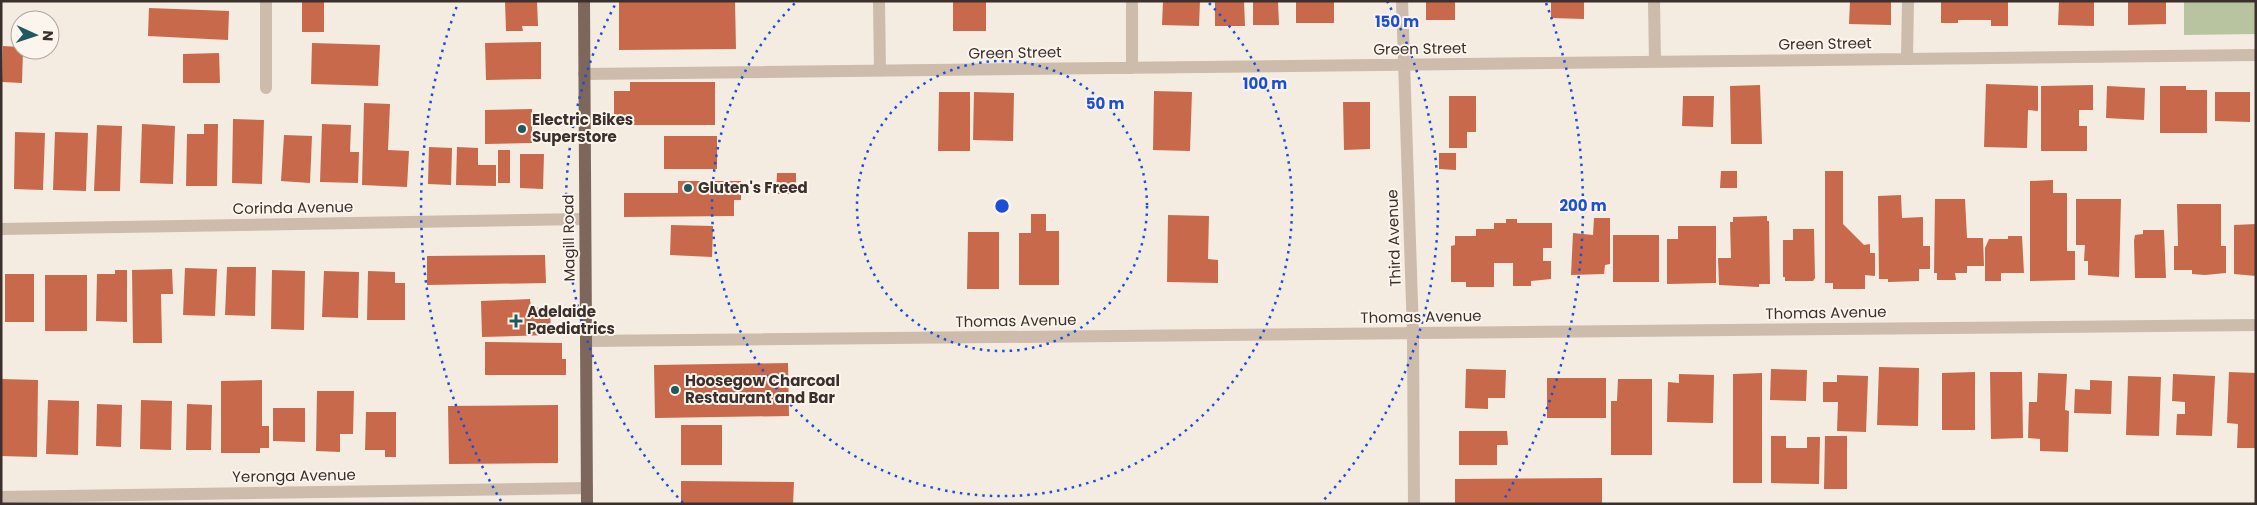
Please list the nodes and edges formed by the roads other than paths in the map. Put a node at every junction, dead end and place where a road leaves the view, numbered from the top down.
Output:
1 (266, 1) edge
2 (584, 1) edge
3 (879, 1) edge
4 (1132, 1) edge
5 (1402, 1) edge
6 (1654, 1) edge
7 (1908, 1) edge
8 (2256, 56) edge
9 (1907, 59) junction
10 (1655, 62) junction
11 (1404, 65) junction
12 (1132, 68) junction
13 (880, 71) junction
14 (584, 74) junction
15 (266, 88) dead end
16 (585, 219) junction
17 (1, 228) edge
18 (2256, 325) edge
19 (1413, 333) junction
20 (587, 341) junction
21 (587, 488) junction
22 (1, 497) edge
23 (587, 504) edge
24 (1414, 504) edge

1 - 15 street
2 - 14 main road, Magill Road
3 - 13 street
4 - 12 street
5 - 11 street, Third Avenue
6 - 10 street
7 - 9 street
8 - 9 street, Green Street
9 - 10 street, Green Street
10 - 11 street, Green Street
11 - 12 street, Green Street
11 - 19 street, Third Avenue
12 - 13 street, Green Street
13 - 14 street, Green Street
14 - 16 main road, Magill Road
16 - 17 street, Corinda Avenue
16 - 20 main road, Magill Road
18 - 19 street, Thomas Avenue
19 - 20 street, Thomas Avenue
19 - 24 street, Third Avenue
20 - 21 main road, Magill Road
21 - 22 street, Yeronga Avenue
21 - 23 main road, Magill Road

